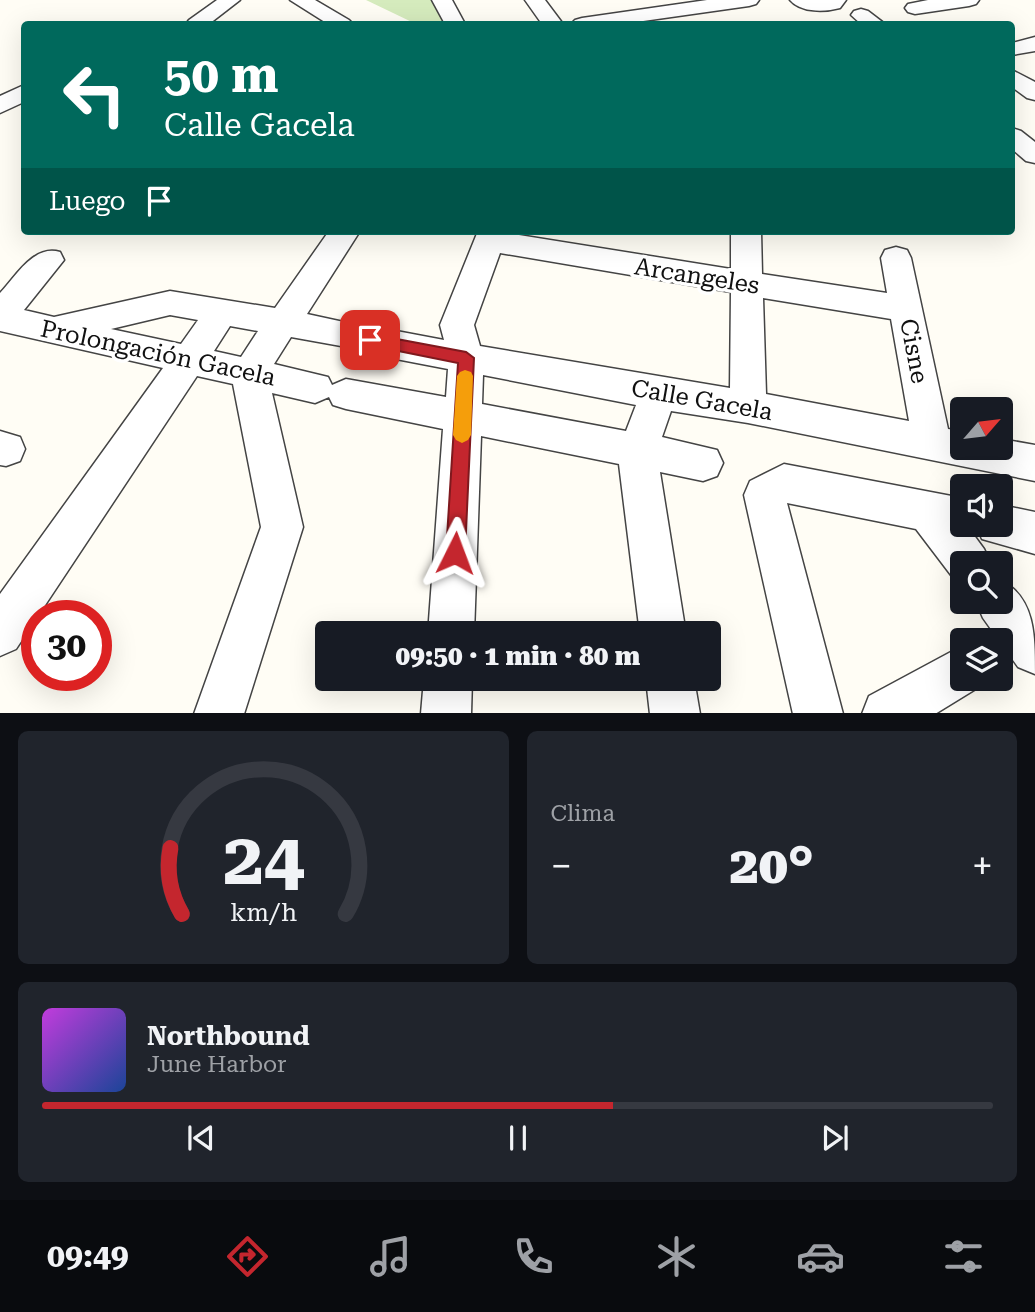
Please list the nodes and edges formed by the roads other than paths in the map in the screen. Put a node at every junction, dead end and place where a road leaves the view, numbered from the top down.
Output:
1 (230, 0) edge
2 (300, 0) edge
3 (442, 0) edge
4 (535, 0) edge
5 (749, 0) edge
6 (800, 0) edge
7 (836, 0) edge
8 (969, 0) edge
9 (908, 4) edge
10 (203, 21) edge
11 (337, 21) edge
12 (453, 21) edge
13 (550, 21) edge
14 (603, 21) edge
15 (933, 21) edge
16 (1035, 44) edge
17 (1015, 47) edge
18 (1015, 79) edge
19 (1035, 93) edge
20 (21, 94) edge
21 (0, 106) edge
22 (1015, 138) edge
23 (1035, 155) edge
24 (746, 235) edge
25 (491, 236) edge
26 (331, 237) edge
27 (896, 258) dead end
28 (49, 260) dead end
29 (747, 284) junction
30 (906, 309) junction
31 (223, 311) junction
32 (0, 317) edge
33 (285, 321) junction
34 (54, 329) junction
35 (466, 358) junction
36 (188, 361) junction
37 (249, 373) junction
38 (659, 394) junction
39 (748, 407) junction
40 (463, 418) junction
41 (932, 444) junction
42 (637, 452) junction
43 (702, 463) dead end
44 (1035, 463) edge
45 (945, 514) edge
46 (1013, 528) edge
47 (1035, 533) edge
48 (963, 551) edge
49 (452, 621) edge
50 (661, 621) edge
51 (0, 633) edge
52 (950, 677) edge
53 (447, 691) edge
54 (672, 691) edge
55 (219, 713) edge
56 (446, 713) edge
57 (675, 713) edge
58 (818, 713) edge
59 (887, 713) edge

1 - 10 street
2 - 11 street
3 - 12 street
4 - 13 street
5 - 14 street
6 - 7 street
8 - 9 street
9 - 15 street
16 - 17 street
18 - 19 street
20 - 21 street
22 - 23 street
24 - 29 street
25 - 29 street, Arcangeles
25 - 35 street
26 - 33 street
27 - 30 street, Cisne
28 - 32 street
29 - 30 street, Arcangeles
29 - 39 street
30 - 41 street, Cisne
31 - 33 street, Calle Gacela
31 - 34 street, Calle Gacela
31 - 36 street
32 - 34 street, Prolongación Gacela
33 - 35 street, Calle Gacela
33 - 37 street
34 - 36 street, Prolongación Gacela
35 - 38 street, Calle Gacela
35 - 40 street
36 - 37 street, Prolongación Gacela
36 - 51 street
37 - 40 street, Prolongación Gacela
37 - 55 street
38 - 39 street, Calle Gacela
38 - 42 street
39 - 41 street, Calle Gacela
40 - 42 street, Prolongación Gacela
40 - 49 street
41 - 44 street, Calle Gacela
42 - 43 street, Prolongación Gacela
42 - 50 street
45 - 48 street
45 - 58 street
46 - 47 street
52 - 59 street
53 - 56 street
54 - 57 street

